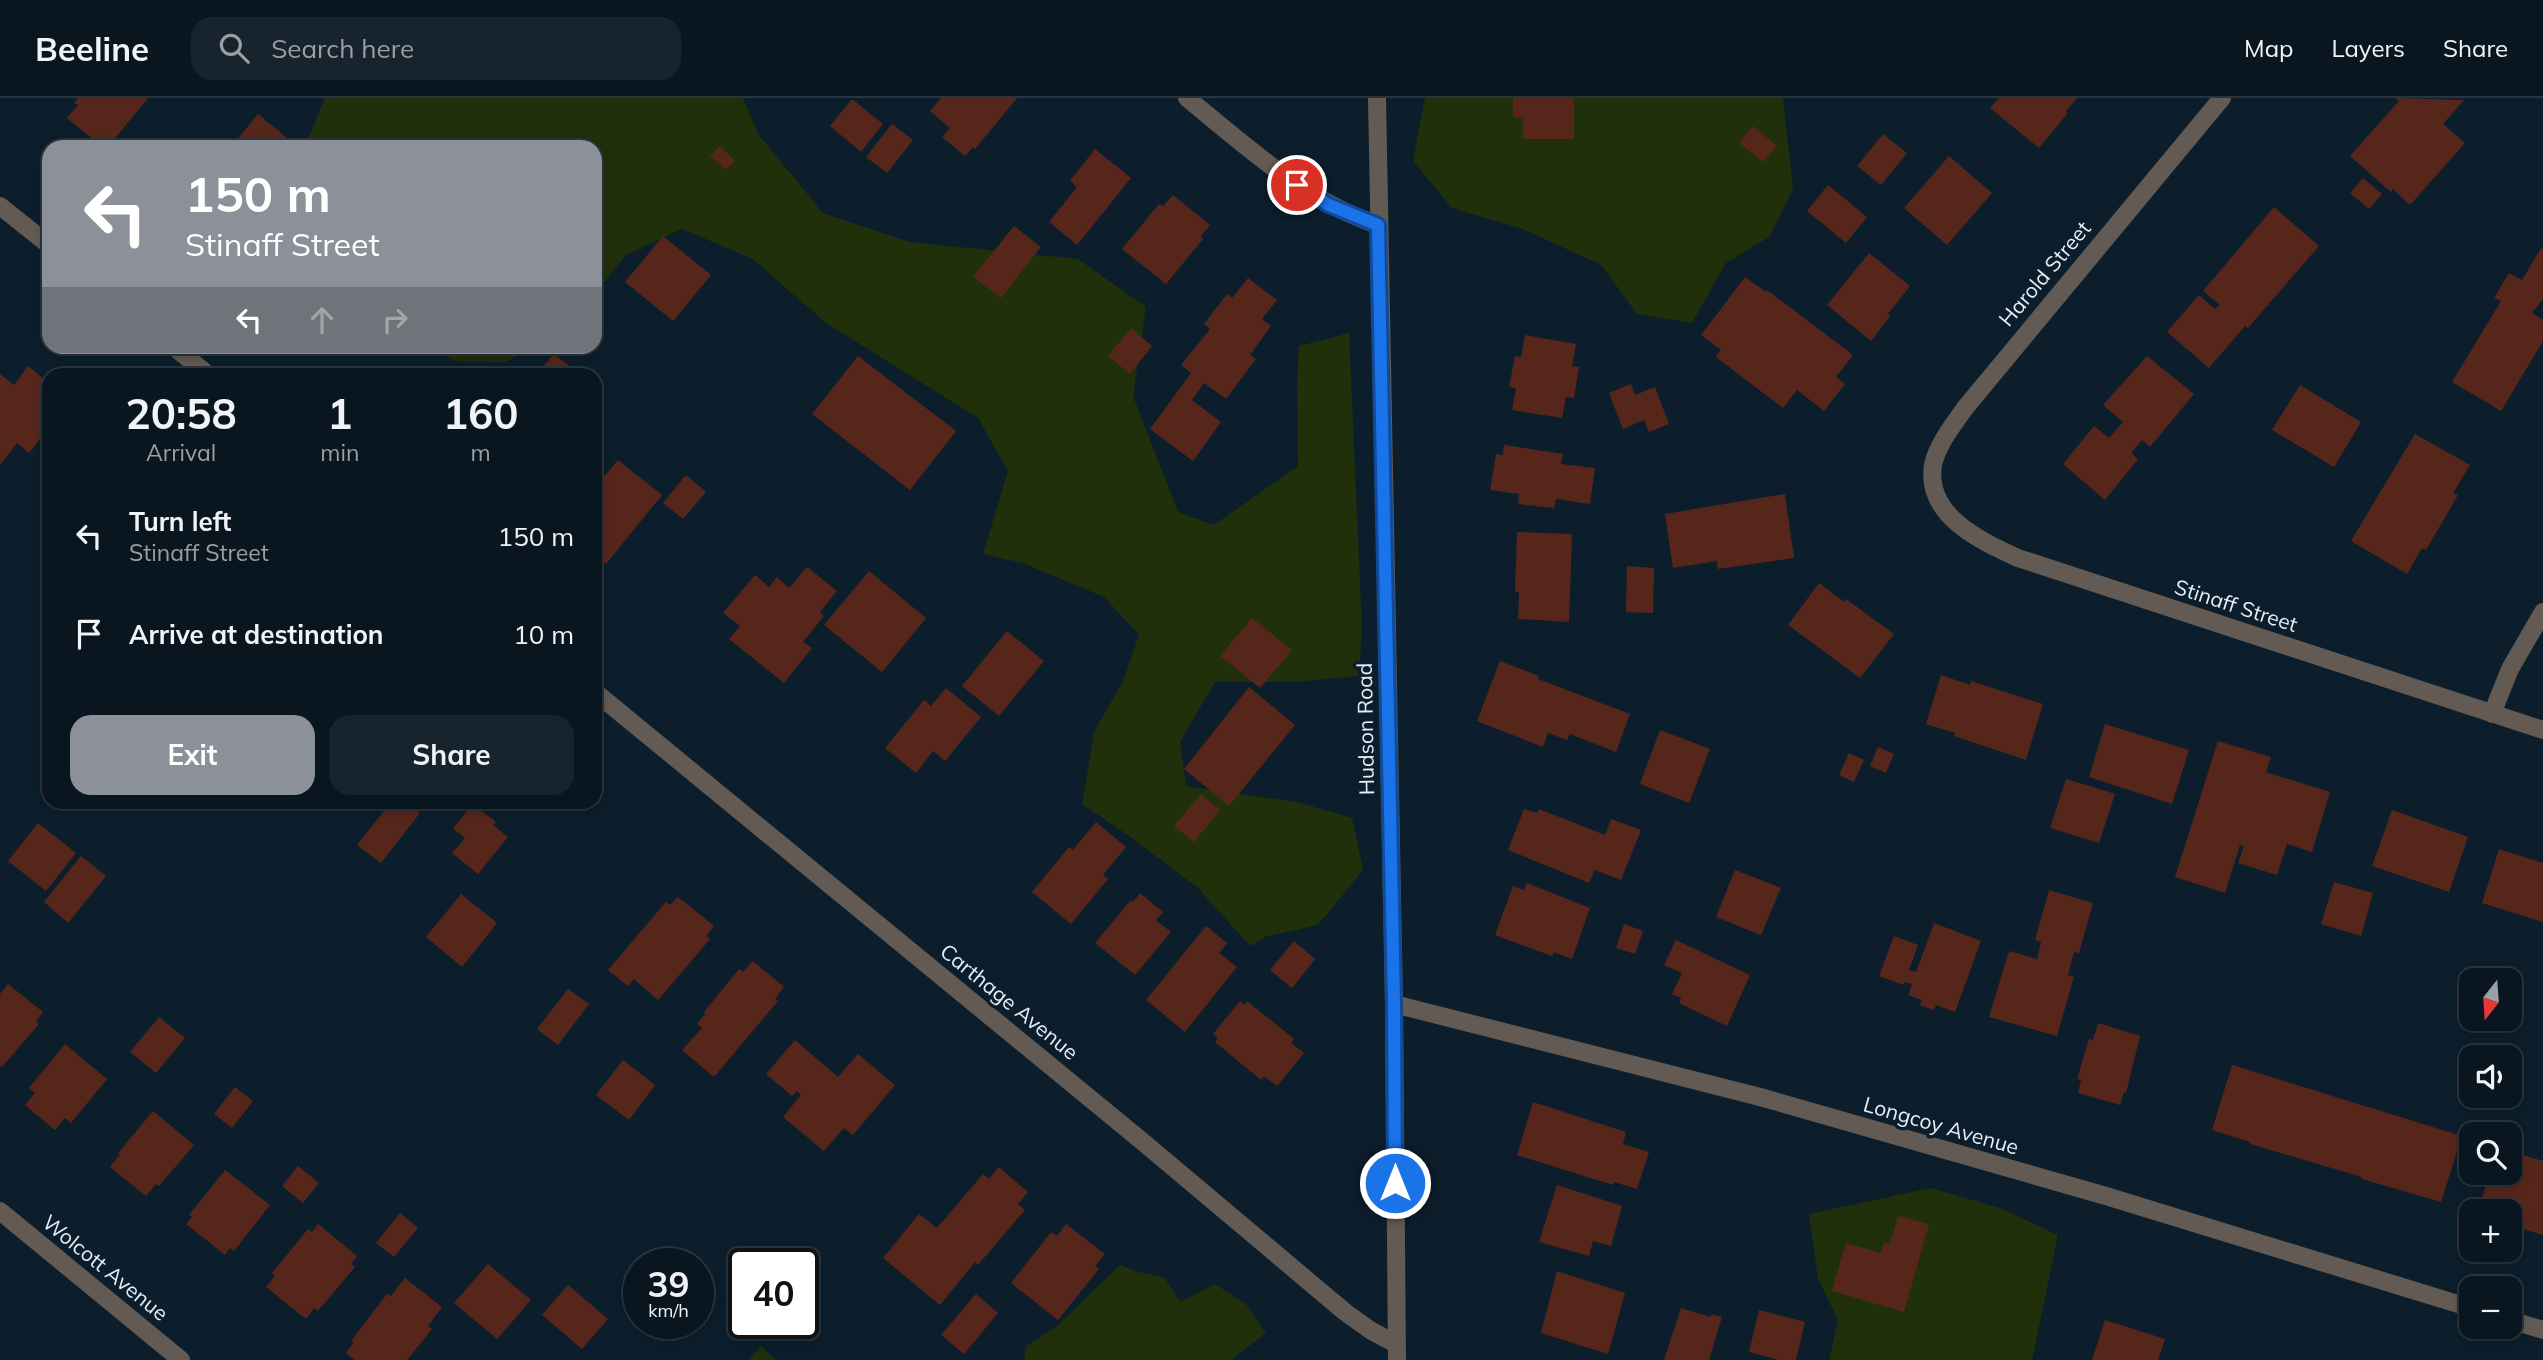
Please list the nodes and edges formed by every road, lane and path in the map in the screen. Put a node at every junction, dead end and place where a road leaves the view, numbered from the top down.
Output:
1 (1187, 98) edge
2 (1377, 98) edge
3 (2222, 98) edge
4 (0, 206) edge
5 (1378, 225) junction
6 (42, 239) edge
7 (183, 354) edge
8 (200, 368) edge
9 (1935, 494) joint
10 (2543, 612) edge
11 (602, 698) edge
12 (2491, 714) junction
13 (2543, 730) edge
14 (1394, 1004) junction
15 (0, 1211) edge
16 (2459, 1304) edge
17 (2522, 1324) edge
18 (2543, 1330) edge
19 (1396, 1352) edge
20 (181, 1360) edge

1 - 5 street
2 - 5 street, Hudson Road
3 - 9 street, Harold Street
4 - 6 street
5 - 14 street, Hudson Road
7 - 8 street
9 - 12 street, Stinaff Street
10 - 12 street
11 - 19 street, Carthage Avenue
12 - 13 street, Stinaff Street
14 - 16 street, Longcoy Avenue
14 - 19 street, Hudson Road
15 - 20 street, Wolcott Avenue
17 - 18 street

